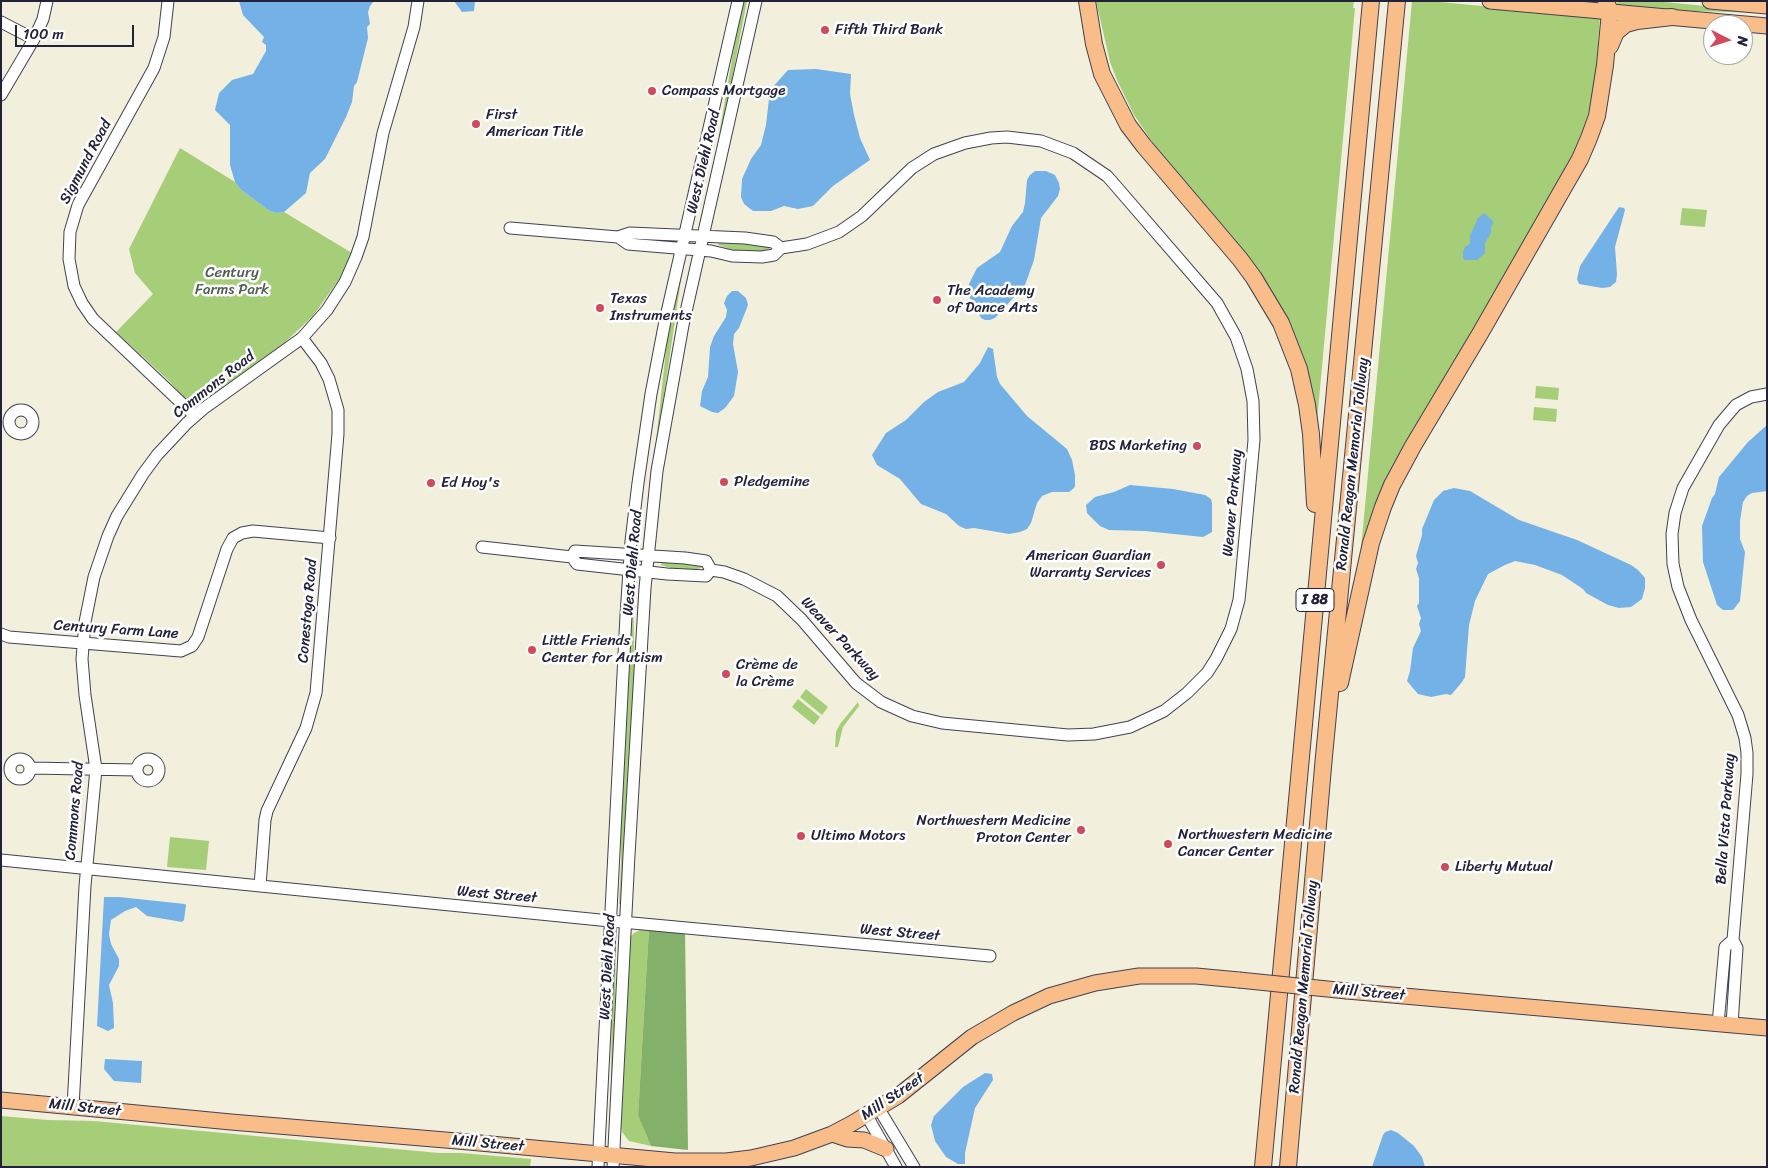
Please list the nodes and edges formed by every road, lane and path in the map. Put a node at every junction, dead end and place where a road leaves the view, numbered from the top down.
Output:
1 (48, 1) edge
2 (168, 1) edge
3 (418, 1) edge
4 (738, 1) edge
5 (756, 1) edge
6 (1087, 1) edge
7 (1371, 1) edge
8 (1397, 1) edge
9 (1490, 1) edge
10 (1710, 1) edge
11 (1605, 6) edge
12 (1767, 6) edge
13 (1672, 17) junction
14 (1, 22) edge
15 (1767, 26) edge
16 (34, 39) junction
17 (1605, 65) junction
18 (1, 95) edge
19 (510, 228) dead end
20 (685, 235) junction
21 (703, 236) junction
22 (618, 237) junction
23 (781, 248) junction
24 (682, 249) junction
25 (700, 250) junction
26 (302, 338) junction
27 (1767, 394) edge
28 (195, 416) junction
29 (330, 538) junction
30 (482, 547) dead end
31 (630, 555) junction
32 (648, 556) junction
33 (572, 557) junction
34 (629, 568) junction
35 (711, 570) junction
36 (647, 571) junction
37 (1318, 571) junction
38 (1, 634) edge
39 (83, 643) junction
40 (1324, 756) junction
41 (30, 768) dead end
42 (96, 769) junction
43 (137, 770) dead end
44 (1, 860) edge
45 (86, 870) junction
46 (260, 886) junction
47 (610, 921) junction
48 (625, 922) junction
49 (990, 956) dead end
50 (1725, 1024) junction
51 (1767, 1028) edge
52 (1, 1100) edge
53 (73, 1107) junction
54 (873, 1112) junction
55 (832, 1134) junction
56 (886, 1150) junction
57 (606, 1161) edge
58 (896, 1167) edge
59 (914, 1167) edge
60 (1263, 1167) edge
61 (1288, 1167) edge

1 - 16 street
2 - 28 street, Sigmund Road
3 - 26 street, Commons Road
4 - 20 street, West Diehl Road
5 - 21 street, West Diehl Road
6 - 37 highway
7 - 37 highway, Ronald Reagan Memorial Tollway / I 88
8 - 40 highway, Ronald Reagan Memorial Tollway / I 88
9 - 11 main road
10 - 12 main road
11 - 13 main road
11 - 17 highway
13 - 15 main road
13 - 17 highway
14 - 16 street
16 - 18 street
17 - 40 highway
19 - 22 street
20 - 21 street, Weaver Parkway
20 - 22 street, Weaver Parkway
20 - 24 street, West Diehl Road
21 - 23 street, Weaver Parkway
21 - 25 street, West Diehl Road
22 - 24 street, Weaver Parkway
23 - 25 street, Weaver Parkway
23 - 35 street, Weaver Parkway
24 - 25 street, Weaver Parkway
24 - 31 street, West Diehl Road
25 - 32 street, West Diehl Road
26 - 28 street, Commons Road
26 - 29 street, Conestoga Road
27 - 50 street, Bella Vista Parkway
28 - 39 street, Commons Road
29 - 39 street, Century Farm Lane
29 - 46 street, Conestoga Road
30 - 33 street
31 - 32 street
31 - 33 street
31 - 34 street, West Diehl Road
32 - 35 street, Weaver Parkway
32 - 36 street, West Diehl Road
33 - 34 street
34 - 36 street
34 - 47 street, West Diehl Road
35 - 36 street, Weaver Parkway
36 - 48 street, West Diehl Road
37 - 60 highway, Ronald Reagan Memorial Tollway / I 88
38 - 39 street, Century Farm Lane
39 - 42 street, Commons Road
40 - 61 highway, Ronald Reagan Memorial Tollway / I 88
41 - 42 street
42 - 43 street
42 - 45 street, Commons Road
44 - 45 street, West Street
45 - 46 street, West Street
45 - 53 street, Commons Road
46 - 47 street, West Street
47 - 48 street, West Street
47 - 57 street, West Diehl Road
48 - 49 street, West Street
48 - 57 street, West Diehl Road
50 - 51 main road, Mill Street
50 - 54 main road, Mill Street, bridge
52 - 53 main road, Mill Street
53 - 57 main road, Mill Street
54 - 55 main road, Mill Street
54 - 56 street
54 - 59 street
55 - 56 main road
55 - 57 main road, Mill Street
56 - 58 street

